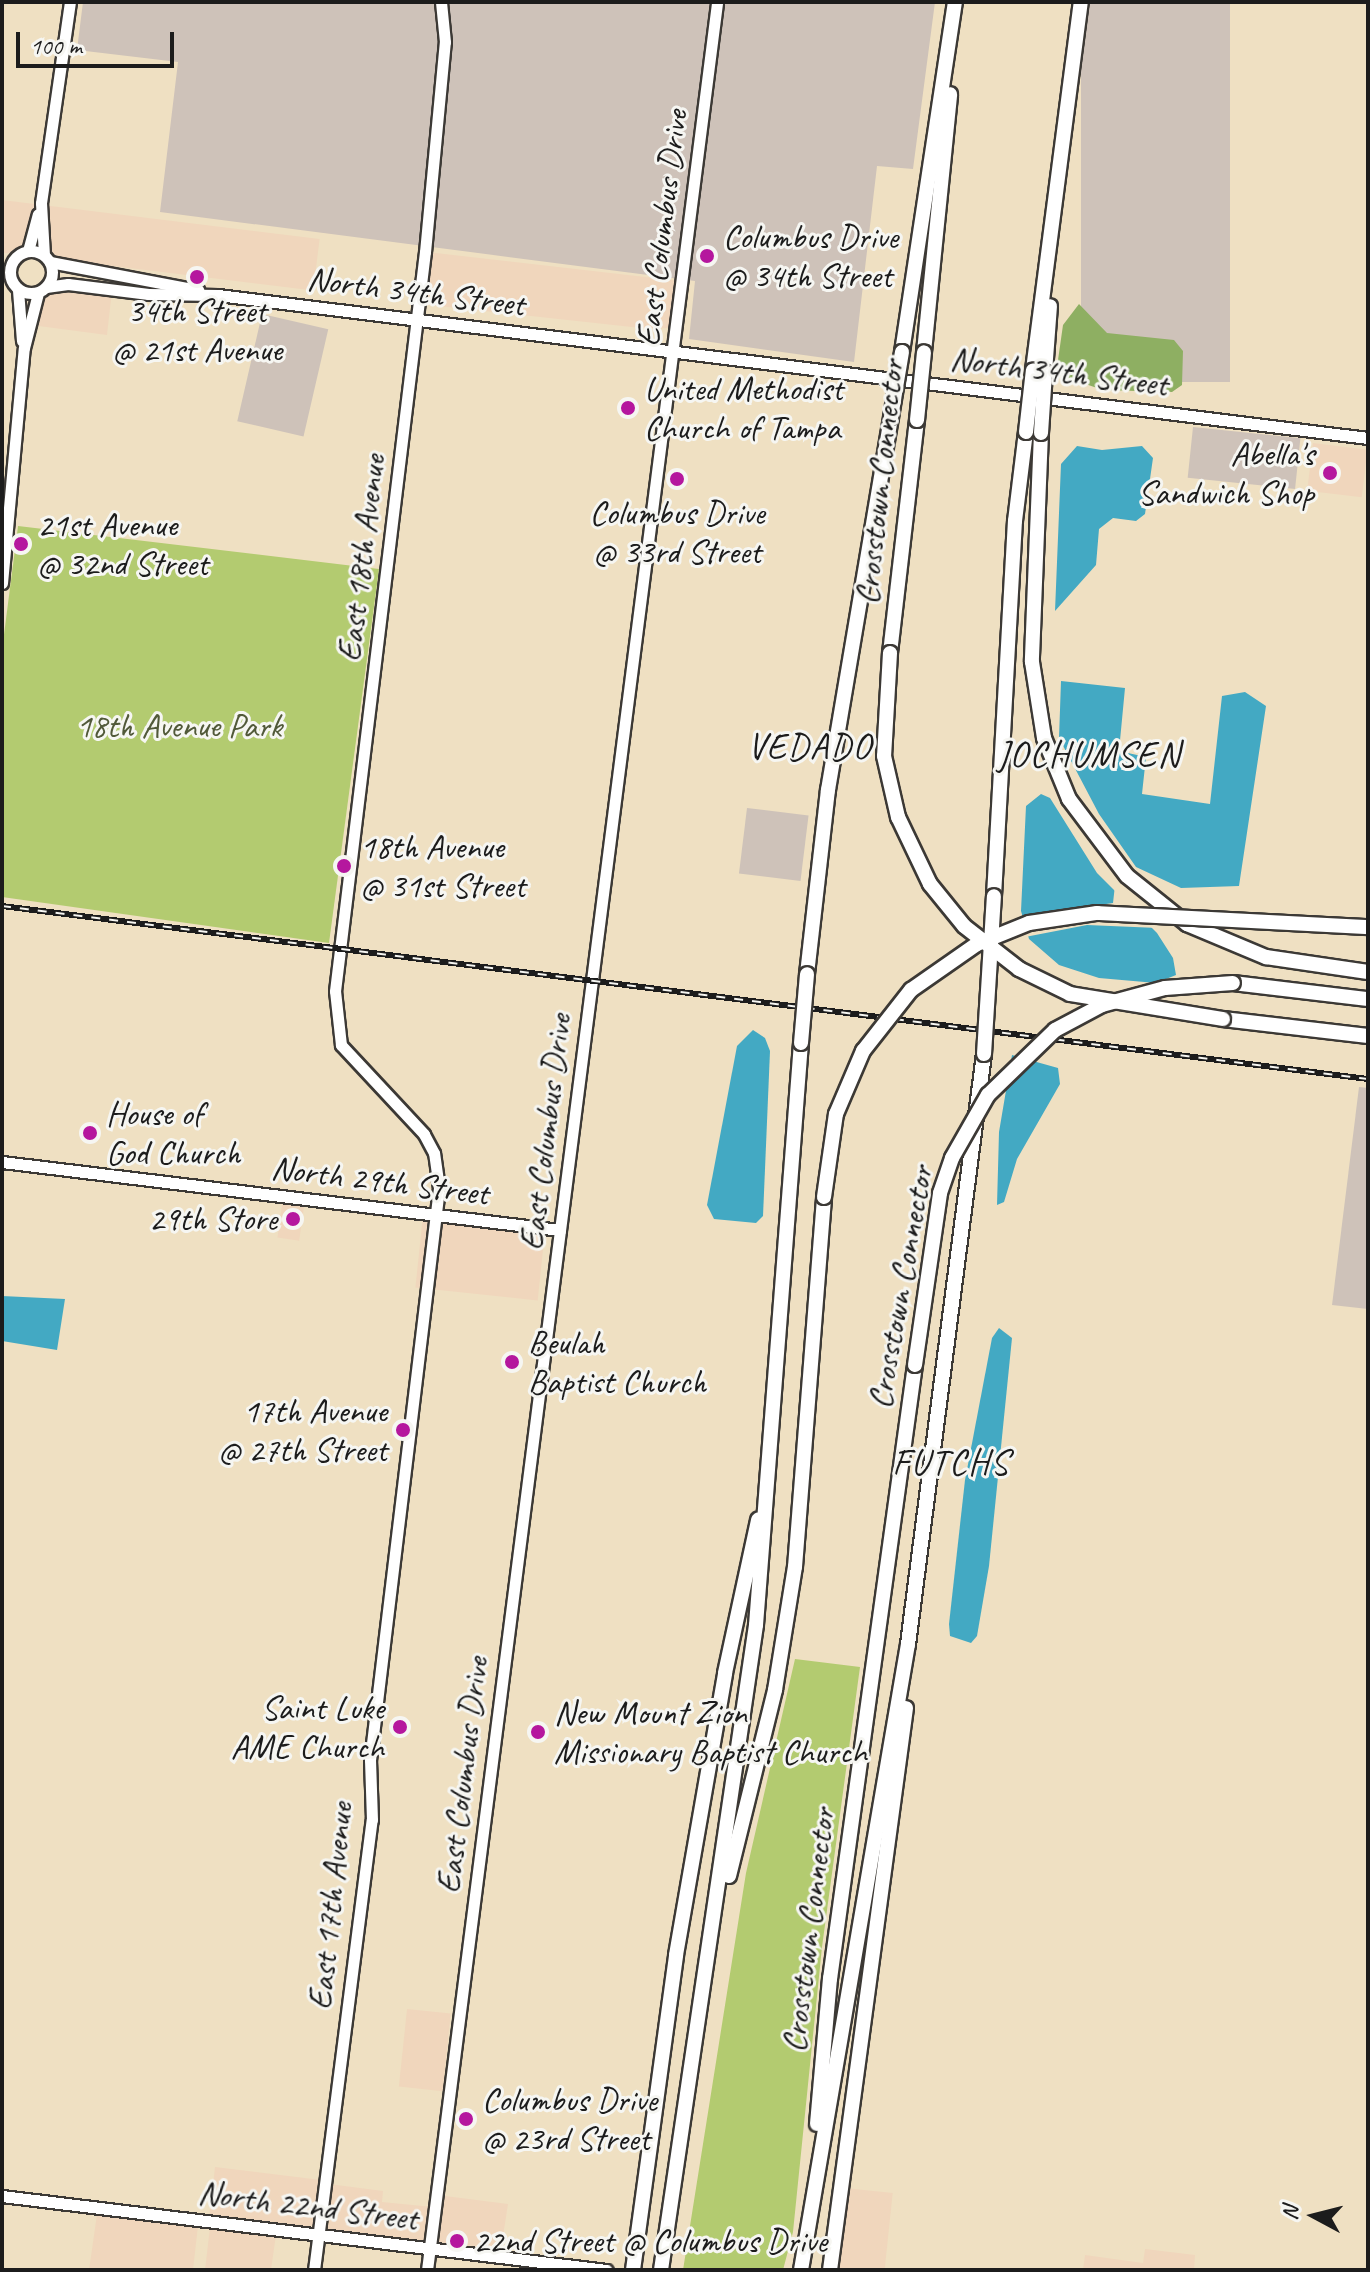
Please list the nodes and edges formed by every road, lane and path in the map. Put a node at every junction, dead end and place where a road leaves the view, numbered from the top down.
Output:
1 (70, 2) edge
2 (441, 2) edge
3 (717, 2) edge
4 (956, 2) edge
5 (1081, 2) edge
6 (41, 210) junction
7 (28, 251) junction
8 (8, 259) edge
9 (47, 259) junction
10 (6, 276) edge
11 (18, 290) junction
12 (42, 290) junction
13 (218, 295) junction
14 (417, 318) junction
15 (24, 348) junction
16 (675, 352) junction
17 (1039, 371) junction
18 (1368, 438) edge
19 (2, 583) edge
20 (1368, 927) edge
21 (1368, 972) edge
22 (1368, 999) edge
23 (335, 1019) joint
24 (1368, 1036) edge
25 (2, 1162) edge
26 (437, 1215) junction
27 (560, 1230) junction
28 (770, 1473) junction
29 (903, 1696) junction
30 (718, 1907) junction
31 (2, 2196) edge
32 (808, 2224) junction
33 (318, 2235) junction
34 (429, 2249) junction
35 (801, 2267) edge
36 (314, 2270) edge
37 (427, 2270) edge
38 (606, 2270) edge
39 (633, 2270) edge
40 (661, 2270) edge
41 (830, 2270) edge

1 - 6 main road
2 - 14 main road, East 18th Avenue
3 - 16 main road, East Columbus Drive
4 - 24 highway, Crosstown Connector, bridge
4 - 28 highway, bridge
5 - 17 highway
6 - 7 main road
6 - 9 main road
7 - 8 main road
7 - 9 main road
8 - 10 main road
9 - 12 main road
9 - 13 main road, North 34th Street
10 - 11 main road
11 - 12 main road
11 - 15 main road
12 - 13 main road, North 34th Street
12 - 15 main road
13 - 14 main road, North 34th Street
14 - 16 main road, North 34th Street
14 - 23 main road, East 18th Avenue
15 - 19 main road
16 - 18 main road, North 34th Street
16 - 27 main road, East Columbus Drive
17 - 21 highway, bridge
17 - 29 highway, bridge
20 - 30 highway, Crosstown Connector, bridge
22 - 32 highway, Crosstown Connector, bridge
23 - 26 main road, East 17th Avenue
25 - 26 main road, North 29th Street
26 - 27 main road, North 29th Street
26 - 33 main road, East 17th Avenue
27 - 34 main road, East Columbus Drive
28 - 30 highway
28 - 39 highway
29 - 32 highway
29 - 41 highway
30 - 40 highway
31 - 33 main road, North 22nd Street
32 - 35 highway
33 - 34 main road, North 22nd Street
33 - 36 main road, East 17th Avenue
34 - 37 main road, East Columbus Drive
34 - 38 main road, North 22nd Street

